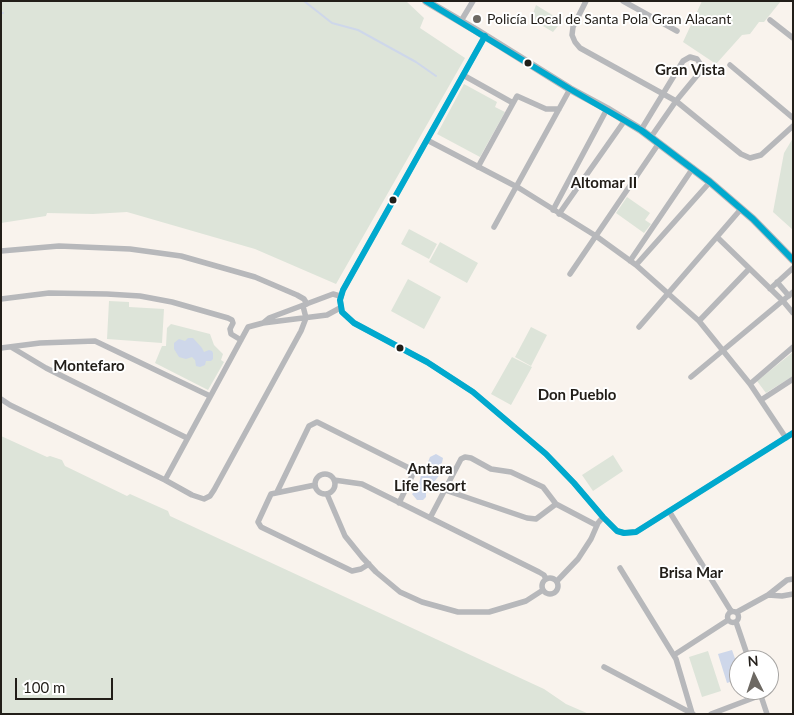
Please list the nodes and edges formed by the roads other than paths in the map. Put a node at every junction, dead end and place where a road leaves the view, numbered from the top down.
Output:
1 (473, 1) edge
2 (586, 1) edge
3 (623, 1) edge
4 (430, 2) edge
5 (770, 20) dead end
6 (461, 22) junction
7 (677, 31) dead end
8 (485, 36) junction
9 (793, 38) edge
10 (730, 65) dead end
11 (463, 75) junction
12 (570, 89) junction
13 (663, 93) junction
14 (676, 101) junction
15 (513, 103) junction
16 (559, 109) junction
17 (607, 109) junction
18 (793, 118) edge
19 (625, 120) junction
20 (793, 126) edge
21 (641, 130) junction
22 (651, 137) junction
23 (427, 140) junction
24 (659, 143) junction
25 (478, 167) junction
26 (693, 168) junction
27 (710, 182) junction
28 (516, 187) junction
29 (741, 209) junction
30 (553, 210) junction
31 (559, 214) junction
32 (494, 227) dead end
33 (596, 236) junction
34 (717, 237) junction
35 (1, 251) edge
36 (793, 260) edge
37 (630, 261) junction
38 (636, 265) junction
39 (793, 268) edge
40 (749, 269) junction
41 (570, 274) dead end
42 (778, 282) junction
43 (770, 289) junction
44 (791, 294) edge
45 (668, 295) junction
46 (340, 296) junction
47 (1, 300) edge
48 (783, 301) junction
49 (305, 305) junction
50 (340, 308) junction
51 (793, 313) edge
52 (306, 318) junction
53 (699, 321) junction
54 (263, 324) junction
55 (639, 328) dead end
56 (240, 340) junction
57 (11, 347) junction
58 (793, 347) edge
59 (1, 348) edge
60 (724, 350) junction
61 (691, 377) dead end
62 (793, 379) edge
63 (750, 384) junction
64 (210, 396) junction
65 (1, 399) edge
66 (761, 400) junction
67 (793, 433) edge
68 (186, 438) junction
69 (786, 438) junction
70 (165, 480) junction
71 (334, 480) junction
72 (315, 485) junction
73 (445, 490) junction
74 (277, 492) junction
75 (327, 494) junction
76 (399, 503) junction
77 (556, 504) junction
78 (669, 511) junction
79 (603, 517) junction
80 (430, 518) junction
81 (596, 525) junction
82 (369, 564) junction
83 (620, 568) dead end
84 (546, 579) junction
85 (793, 580) edge
86 (557, 581) junction
87 (543, 590) junction
88 (793, 594) edge
89 (768, 596) junction
90 (734, 612) junction
91 (728, 620) junction
92 (736, 622) junction
93 (746, 650) edge
94 (674, 655) junction
95 (604, 667) dead end
96 (744, 700) edge
97 (762, 700) edge
98 (693, 713) edge
99 (711, 714) edge
100 (767, 714) edge

1 - 6 street
2 - 13 street
3 - 7 street
4 - 6 street
5 - 9 street
6 - 8 street
8 - 11 street
8 - 12 street
10 - 18 street
11 - 15 street
11 - 23 street
12 - 16 street
12 - 17 street
13 - 14 street
13 - 14 street
13 - 21 street
14 - 20 street
14 - 22 street
15 - 16 street
15 - 25 street
16 - 28 street
17 - 19 street
17 - 30 street
19 - 21 street
19 - 31 street
21 - 22 street
22 - 24 street
23 - 25 street
23 - 46 street
24 - 26 street
24 - 33 street
25 - 28 street
26 - 27 street
26 - 37 street
27 - 29 street
27 - 38 street
28 - 30 street
28 - 32 street
29 - 34 street
29 - 36 street
30 - 31 street
31 - 33 street
33 - 37 street
33 - 41 street
34 - 40 street
34 - 45 street
35 - 49 street
37 - 38 street
38 - 45 street
39 - 42 street
40 - 43 street
40 - 53 street
42 - 43 street
42 - 44 street
43 - 48 street
44 - 48 street
45 - 53 street
45 - 55 street
46 - 49 street
46 - 50 street
47 - 56 street
48 - 51 street
48 - 60 street
49 - 52 street
49 - 54 street
50 - 52 street
50 - 79 street
52 - 54 street
52 - 70 street
53 - 60 street
54 - 56 street
56 - 64 street
57 - 59 street
57 - 64 street
57 - 68 street
58 - 63 street
60 - 61 street
60 - 63 street
62 - 66 street
63 - 66 street
64 - 68 street
65 - 70 street
66 - 69 street
67 - 69 street
68 - 70 street
69 - 78 street
71 - 72 street
71 - 75 street
71 - 76 street
72 - 74 street
72 - 75 street
73 - 77 street
73 - 77 street
73 - 80 street
74 - 76 street
74 - 82 street
75 - 82 street
76 - 80 street
77 - 81 street
78 - 79 street
78 - 90 street
79 - 81 street
80 - 84 street
81 - 86 street
82 - 87 street
83 - 94 street
84 - 86 street
84 - 87 street
85 - 89 street
86 - 87 street
88 - 89 street
89 - 90 street
90 - 91 street
90 - 92 street
91 - 92 street
91 - 94 street
92 - 93 street
94 - 98 street
95 - 98 street
96 - 99 street
97 - 100 street

